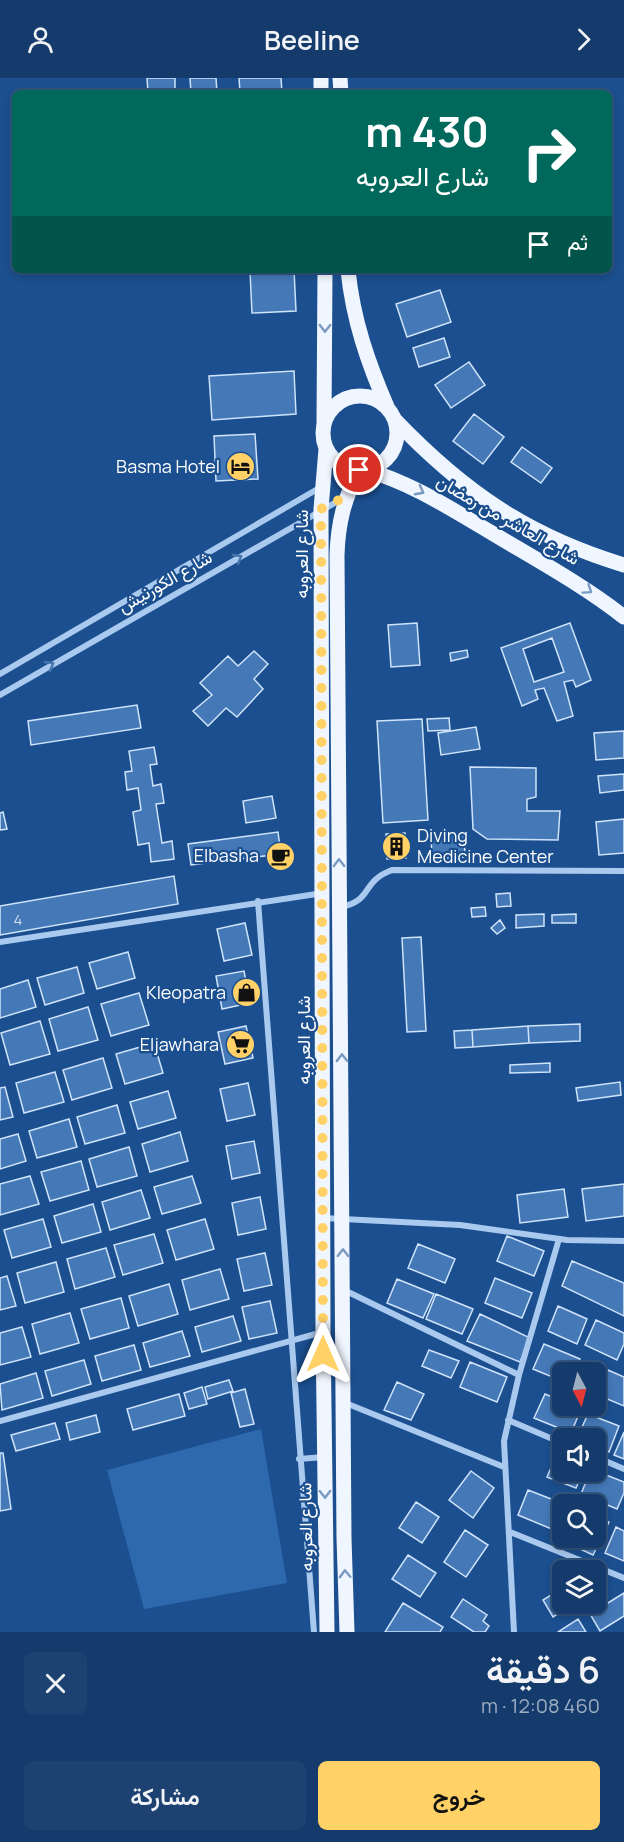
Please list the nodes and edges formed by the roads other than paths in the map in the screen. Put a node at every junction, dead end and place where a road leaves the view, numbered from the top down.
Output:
1 (325, 273) edge
2 (348, 273) edge
3 (392, 414) junction
4 (324, 426) junction
5 (327, 449) junction
6 (362, 470) junction
7 (322, 487) junction
8 (345, 497) junction
9 (321, 509) junction
10 (624, 565) edge
11 (624, 617) edge
12 (0, 674) edge
13 (0, 695) edge
14 (624, 871) edge
15 (323, 893) junction
16 (258, 901) junction
17 (340, 907) junction
18 (0, 942) edge
19 (323, 1218) junction
20 (343, 1218) junction
21 (559, 1239) junction
22 (624, 1242) edge
23 (343, 1290) junction
24 (323, 1332) junction
25 (291, 1340) junction
26 (519, 1375) junction
27 (343, 1402) junction
28 (343, 1419) junction
29 (0, 1420) edge
30 (324, 1420) junction
31 (508, 1420) junction
32 (552, 1439) edge
33 (324, 1457) junction
34 (299, 1459) junction
35 (606, 1461) edge
36 (504, 1467) junction
37 (624, 1468) edge
38 (510, 1532) junction
39 (624, 1578) edge
40 (314, 1632) edge
41 (327, 1632) edge
42 (347, 1632) edge
43 (514, 1632) edge

1 -> 4 main road
2 - 3 main road
3 - 4 main road
3 - 6 main road
3 - 10 main road, شارع العاشر من رمضان
4 - 5 main road
5 - 6 main road
5 - 7 main road, شارع العروبه
6 - 8 main road, شارع العروبه
6 -> 11 main road, شارع العاشر من رمضان
7 - 9 main road, شارع العروبه
7 - 12 street, شارع الكورنيش
8 - 9 street, شارع الكورنيش
17 -> 8 main road, شارع العروبه
13 -> 9 street, شارع الكورنيش
9 - 15 main road, شارع العروبه
14 - 17 street
15 - 16 street
15 - 19 main road, شارع العروبه
16 - 18 street
16 - 25 street
20 -> 17 main road, شارع العروبه
19 - 20 street
19 - 24 main road, شارع العروبه
20 - 21 street
23 -> 20 main road, شارع العروبه
21 - 22 street
21 - 26 street
23 - 26 street
23 - 27 main road, شارع العروبه
24 - 25 street
24 - 30 main road, شارع العروبه
25 - 29 street
25 - 34 street
26 - 31 street
27 - 28 main road, شارع العروبه
27 - 36 street
28 - 30 main road
42 -> 28 main road, شارع العروبه
30 - 33 main road, شارع العروبه
31 - 32 street
31 - 36 street
33 - 34 street
33 -> 41 main road, شارع العروبه
34 - 40 street
35 - 37 street
36 - 38 street
38 - 39 street
38 - 43 street

